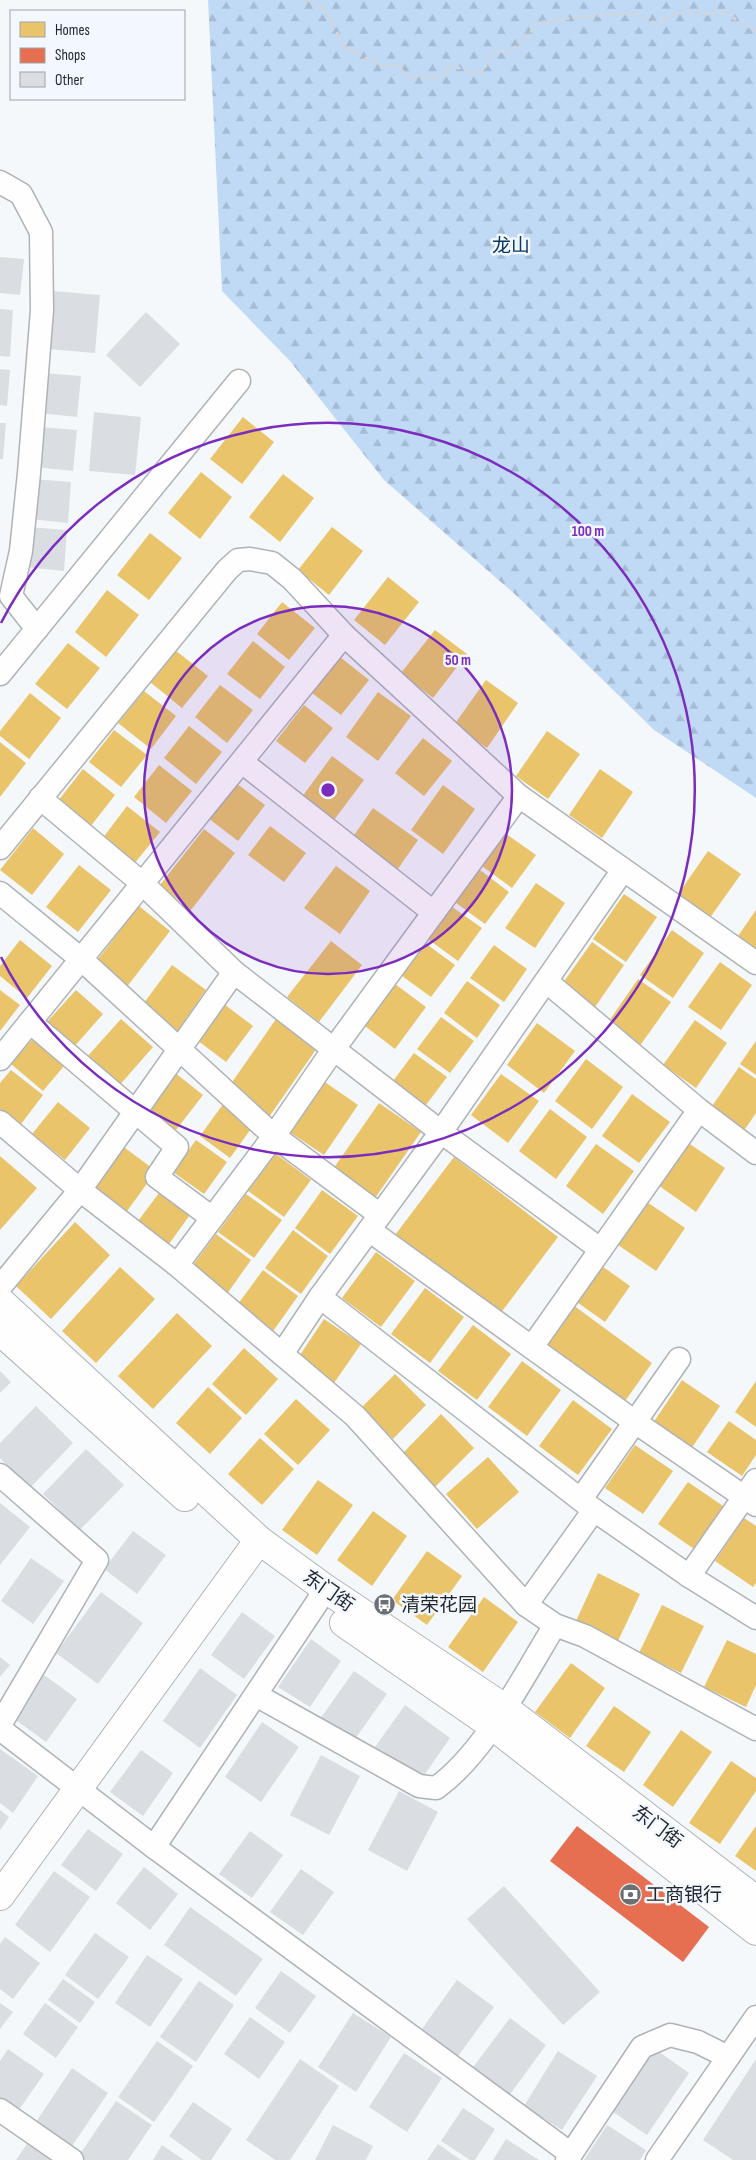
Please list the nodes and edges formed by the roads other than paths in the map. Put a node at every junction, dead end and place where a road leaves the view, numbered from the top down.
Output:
1 (0, 182) edge
2 (239, 381) dead end
3 (5, 599) edge
4 (37, 629) junction
5 (344, 635) junction
6 (0, 674) edge
7 (242, 762) junction
8 (519, 796) junction
9 (40, 798) junction
10 (0, 848) edge
11 (623, 870) junction
12 (143, 884) junction
13 (0, 893) edge
14 (433, 912) junction
15 (81, 959) junction
16 (756, 963) edge
17 (234, 972) junction
18 (546, 981) junction
19 (30, 1022) junction
20 (180, 1049) junction
21 (333, 1050) junction
22 (0, 1059) edge
23 (699, 1110) junction
24 (136, 1112) junction
25 (0, 1122) edge
26 (440, 1132) junction
27 (274, 1136) junction
28 (756, 1154) edge
29 (80, 1190) junction
30 (212, 1217) junction
31 (374, 1222) junction
32 (600, 1249) junction
33 (177, 1265) junction
34 (0, 1287) edge
35 (320, 1297) junction
36 (0, 1301) edge
37 (0, 1331) edge
38 (532, 1347) junction
39 (282, 1354) junction
40 (679, 1359) dead end
41 (635, 1422) junction
42 (0, 1475) edge
43 (752, 1494) edge
44 (588, 1504) junction
45 (254, 1547) junction
46 (689, 1576) junction
47 (321, 1597) junction
48 (526, 1605) junction
49 (756, 1618) edge
50 (555, 1625) junction
51 (256, 1695) junction
52 (498, 1717) junction
53 (0, 1725) edge
54 (0, 1729) edge
55 (756, 1729) edge
56 (78, 1790) junction
57 (154, 1847) junction
58 (0, 1896) edge
59 (756, 1900) edge
60 (756, 1931) edge
61 (756, 2016) edge
62 (728, 2057) junction
63 (0, 2110) edge
64 (569, 2157) edge
65 (72, 2160) edge
66 (658, 2160) edge

1 - 3 street
2 - 4 street
3 - 4 street
4 - 6 street
5 - 7 street
5 - 8 street
5 - 9 street
7 - 12 street
7 - 14 street
8 - 11 street
8 - 14 street
9 - 10 street
9 - 12 street
11 - 16 street
11 - 18 street
12 - 15 street
12 - 17 street
13 - 15 street
14 - 21 street
15 - 19 street
15 - 20 street
17 - 20 street
17 - 21 street
18 - 23 street
18 - 26 street
19 - 22 street
19 - 24 street
20 - 24 street
20 - 27 street
21 - 26 street
21 - 27 street
23 - 28 street
23 - 32 street
24 - 29 street
24 - 30 street
25 - 29 street
26 - 31 street
26 - 32 street
27 - 30 street
27 - 31 street
29 - 33 street
29 - 34 street
30 - 33 street
31 - 35 street
31 - 38 street
32 - 38 street
33 - 39 street
35 - 39 street
35 - 44 street
36 - 45 street, 东门街
37 - 45 street, 东门街
38 - 41 street
39 - 48 street
40 - 41 street
41 - 43 street
41 - 44 street
42 - 53 street
43 - 46 street
44 - 46 street
44 - 48 street
45 - 47 street, 东门街
45 - 56 street
46 - 49 street
47 - 51 street
47 - 52 street, 东门街
48 - 50 street
50 - 52 street
50 - 55 street
51 - 52 street
51 - 57 street
52 - 59 street, 东门街
52 - 60 street, 东门街
54 - 56 street
56 - 57 street
56 - 58 street
57 - 64 street
61 - 62 street
62 - 64 street
62 - 66 street
63 - 65 street

